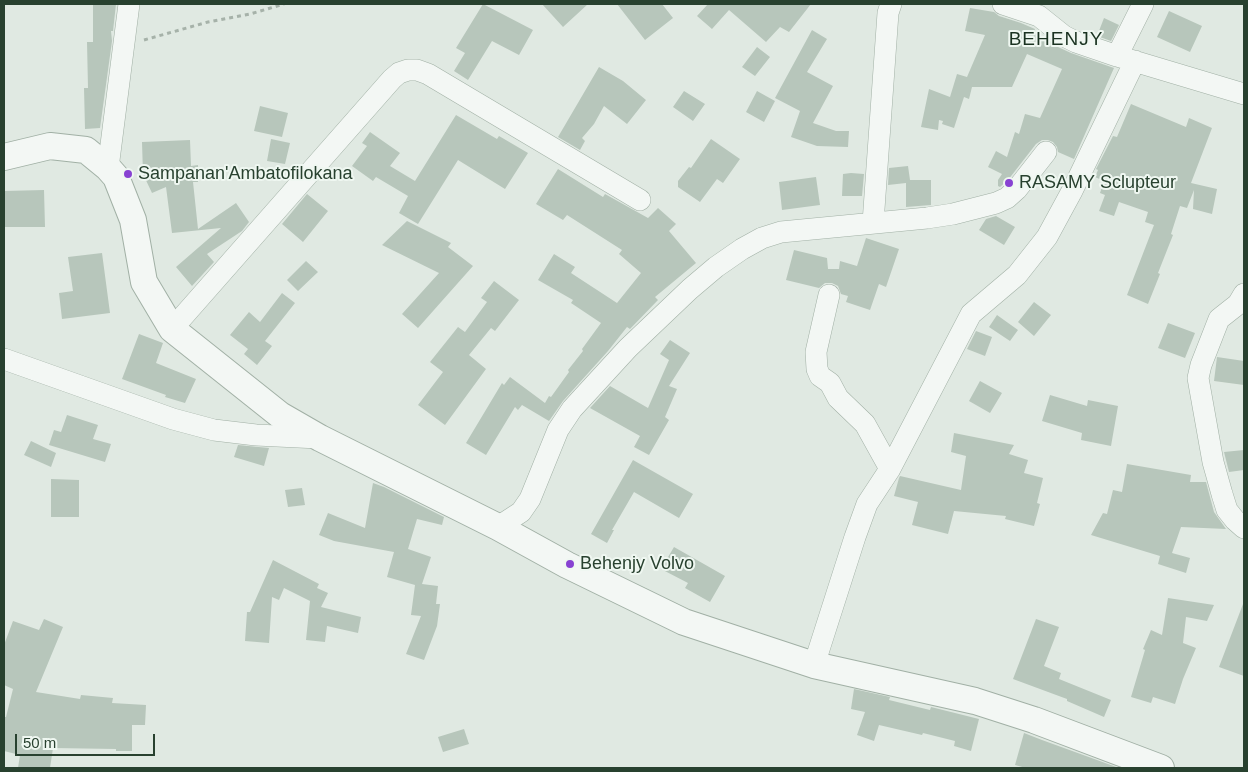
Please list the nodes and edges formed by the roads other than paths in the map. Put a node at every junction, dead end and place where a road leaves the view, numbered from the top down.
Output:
1 (129, 4) edge
2 (891, 4) edge
3 (1003, 4) edge
4 (1143, 4) edge
5 (1041, 10) edge
6 (1126, 58) junction
7 (1244, 94) edge
8 (1046, 152) dead end
9 (4, 157) edge
10 (108, 168) junction
11 (640, 200) dead end
12 (873, 223) junction
13 (1244, 294) edge
14 (829, 295) dead end
15 (172, 329) junction
16 (4, 359) edge
17 (320, 438) junction
18 (890, 469) junction
19 (498, 527) junction
20 (1244, 528) edge
21 (814, 665) junction
22 (1161, 768) edge

1 - 10 street
2 - 12 street
3 - 5 street
4 - 6 street
5 - 6 street
6 - 7 street
6 - 18 street
8 - 12 street
9 - 10 street
10 - 15 street
11 - 15 street
12 - 19 street
13 - 20 street
14 - 18 street
15 - 17 street
16 - 17 street
17 - 19 street
18 - 21 street
19 - 21 street
21 - 22 street

